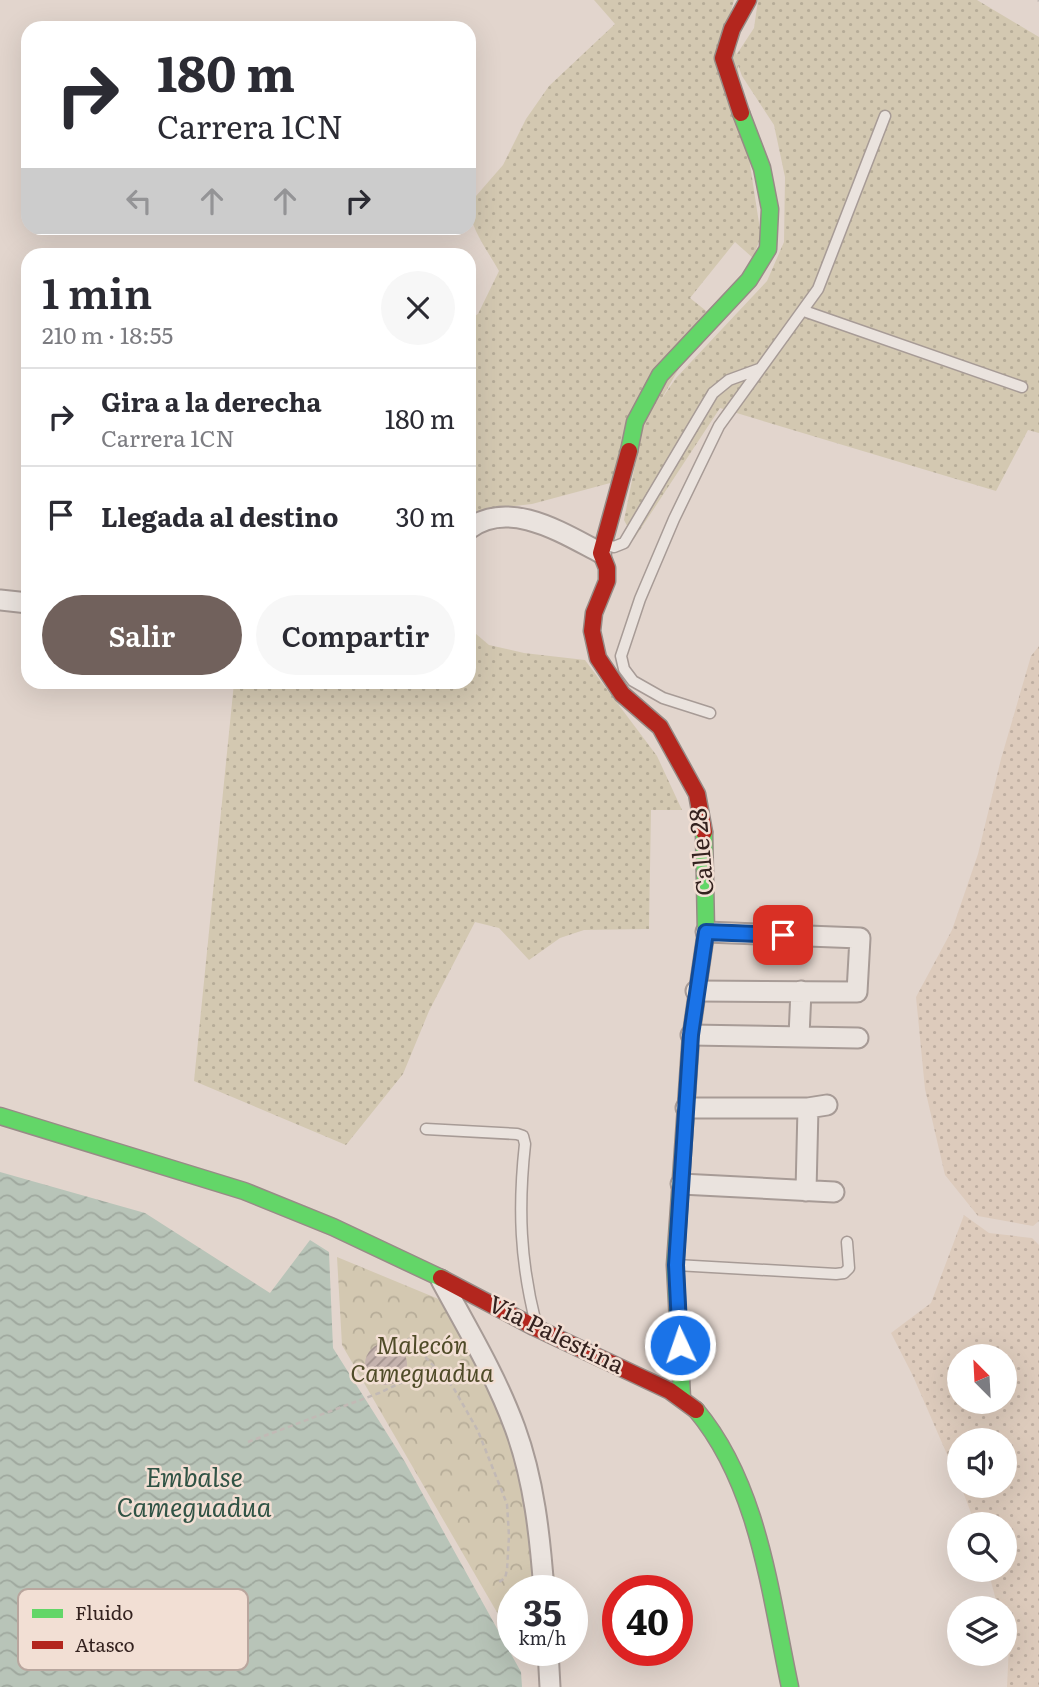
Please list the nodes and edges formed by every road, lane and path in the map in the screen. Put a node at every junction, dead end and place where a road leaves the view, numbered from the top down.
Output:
1 (748, 0) edge
2 (885, 116) dead end
3 (804, 311) junction
4 (759, 369) junction
5 (1022, 387) dead end
6 (476, 525) edge
7 (603, 549) junction
8 (0, 600) edge
9 (21, 602) edge
10 (710, 713) dead end
11 (706, 932) junction
12 (696, 991) junction
13 (801, 991) junction
14 (691, 1035) junction
15 (799, 1036) junction
16 (858, 1038) dead end
17 (686, 1108) junction
18 (0, 1116) edge
19 (426, 1129) dead end
20 (681, 1184) junction
21 (806, 1191) junction
22 (834, 1192) dead end
23 (847, 1242) dead end
24 (676, 1265) junction
25 (441, 1280) junction
26 (537, 1329) junction
27 (408, 1338) dead end
28 (435, 1367) junction
29 (682, 1398) junction
30 (248, 1442) dead end
31 (506, 1575) edge
32 (542, 1575) edge
33 (549, 1666) edge
34 (550, 1687) edge
35 (790, 1687) edge

1 - 7 street
2 - 3 lane
3 - 4 lane
3 - 5 lane
4 - 7 lane
4 - 10 lane
6 - 7 street
7 - 11 street, Calle 28
8 - 9 street
11 - 12 street, Calle 28
11 - 13 street
12 - 13 street
12 - 14 street, Calle 28
13 - 15 street
14 - 15 street
14 - 17 street, Calle 28
15 - 16 street
17 - 20 street, Calle 28
17 - 21 street
18 - 25 street, Vía Palestina
19 - 26 lane
20 - 21 street
20 - 24 street, Calle 28
21 - 22 street
23 - 24 lane
24 - 29 street, Calle 28
25 - 26 street, Vía Palestina
25 - 32 street
26 - 29 street, Vía Palestina
27 - 28 path
28 - 30 path
28 - 31 path
29 - 35 street, Vía Palestina
33 - 34 street

